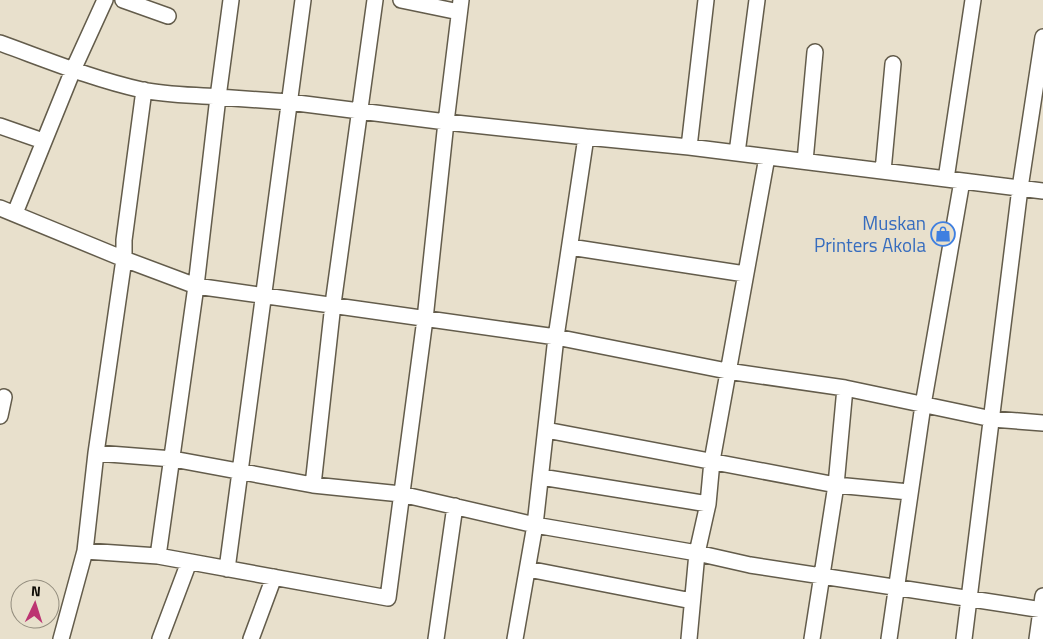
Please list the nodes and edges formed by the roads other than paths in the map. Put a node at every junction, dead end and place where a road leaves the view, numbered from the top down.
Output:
1 (105, 0) edge
2 (123, 0) edge
3 (231, 0) edge
4 (303, 0) edge
5 (375, 0) edge
6 (401, 0) edge
7 (706, 0) edge
8 (757, 0) edge
9 (973, 0) edge
10 (460, 6) edge
11 (168, 16) dead end
12 (1043, 37) edge
13 (0, 43) edge
14 (815, 52) dead end
15 (893, 64) dead end
16 (73, 70) junction
17 (144, 90) junction
18 (218, 97) junction
19 (289, 102) junction
20 (359, 112) junction
21 (446, 122) junction
22 (0, 126) edge
23 (586, 137) junction
24 (43, 141) junction
25 (689, 147) junction
26 (737, 153) junction
27 (767, 157) junction
28 (805, 161) junction
29 (883, 171) junction
30 (946, 179) junction
31 (962, 181) junction
32 (1020, 188) junction
33 (1043, 192) edge
34 (7, 211) edge
35 (570, 247) junction
36 (124, 259) junction
37 (745, 274) junction
38 (196, 286) junction
39 (262, 295) junction
40 (333, 304) junction
41 (425, 319) junction
42 (556, 337) junction
43 (727, 371) junction
44 (845, 388) junction
45 (4, 396) dead end
46 (923, 404) junction
47 (0, 416) edge
48 (992, 419) junction
49 (1043, 423) edge
50 (546, 430) junction
51 (96, 453) junction
52 (173, 460) junction
53 (712, 460) junction
54 (238, 473) junction
55 (541, 477) junction
56 (836, 484) junction
57 (313, 485) junction
58 (909, 492) junction
59 (401, 494) junction
60 (708, 504) junction
61 (455, 506) junction
62 (535, 525) junction
63 (85, 551) junction
64 (697, 553) junction
65 (158, 556) junction
66 (189, 562) junction
67 (227, 569) junction
68 (528, 569) junction
69 (821, 576) junction
70 (274, 577) junction
71 (896, 588) junction
72 (969, 599) junction
73 (692, 601) junction
74 (1042, 605) edge
75 (61, 639) edge
76 (160, 639) edge
77 (251, 639) edge
78 (436, 639) edge
79 (515, 639) edge
80 (689, 639) edge
81 (812, 639) edge
82 (889, 639) edge
83 (964, 639) edge
84 (1038, 639) edge

1 - 16 street
2 - 11 street
3 - 18 street
4 - 19 street
5 - 20 street
6 - 10 street
7 - 25 street
8 - 26 street
9 - 30 street
10 - 21 street
12 - 32 street
13 - 16 street
14 - 28 street
15 - 29 street
16 - 17 street
16 - 24 street
17 - 18 street
17 - 36 street
18 - 19 street
18 - 38 street
19 - 20 street
19 - 39 street
20 - 21 street
20 - 40 street
21 - 23 street
21 - 41 street
22 - 24 street
23 - 25 street
23 - 35 street
24 - 34 street
25 - 26 street
26 - 27 street
27 - 28 street
27 - 37 street
28 - 29 street
29 - 30 street
30 - 31 street
31 - 32 street
31 - 46 street
32 - 33 street
32 - 48 street
34 - 36 street
35 - 37 street
35 - 42 street
36 - 38 street
36 - 51 street
37 - 43 street
38 - 39 street
38 - 52 street
39 - 40 street
39 - 54 street
40 - 41 street
40 - 57 street
41 - 42 street
41 - 59 street
42 - 43 street
42 - 50 street
43 - 44 street
43 - 53 street
44 - 46 street
44 - 56 street
45 - 47 street
46 - 48 street
46 - 58 street
48 - 49 street
48 - 72 street
50 - 53 street
50 - 55 street
51 - 52 street
51 - 63 street
52 - 54 street
52 - 65 street
53 - 56 street
53 - 60 street
54 - 57 street
54 - 67 street
55 - 60 street
55 - 62 street
56 - 58 street
56 - 69 street
57 - 59 street
58 - 71 street
59 - 61 street
59 - 70 street
60 - 64 street
61 - 62 street
61 - 78 street
62 - 64 street
62 - 68 street
63 - 65 street
63 - 75 street
64 - 69 street
64 - 73 street
65 - 66 street
66 - 67 street
66 - 76 street
67 - 70 street
68 - 73 street
68 - 79 street
69 - 71 street
69 - 81 street
70 - 77 street
71 - 72 street
71 - 82 street
72 - 74 street
72 - 83 street
73 - 80 street
74 - 84 street

